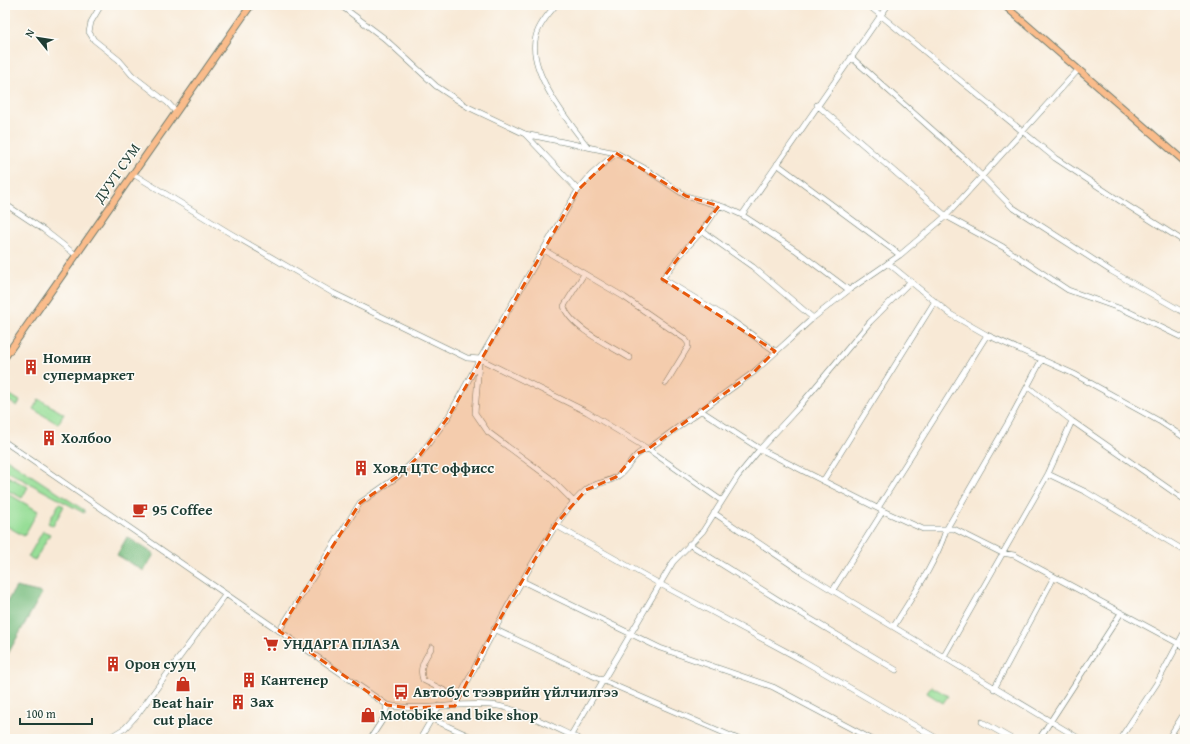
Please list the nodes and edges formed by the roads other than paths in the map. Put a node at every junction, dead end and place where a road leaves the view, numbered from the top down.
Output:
1 (101, 5) edge
2 (251, 5) edge
3 (340, 5) edge
4 (556, 5) edge
5 (868, 5) edge
6 (888, 5) edge
7 (1004, 5) edge
8 (880, 16) junction
9 (851, 57) junction
10 (1079, 69) junction
11 (817, 105) junction
12 (176, 112) junction
13 (1023, 132) junction
14 (525, 134) junction
15 (587, 146) junction
16 (616, 153) junction
17 (1185, 162) edge
18 (777, 164) junction
19 (132, 174) junction
20 (984, 176) junction
21 (578, 190) junction
22 (5, 204) edge
23 (719, 206) junction
24 (742, 215) junction
25 (946, 216) junction
26 (702, 231) junction
27 (1185, 242) edge
28 (544, 250) junction
29 (76, 255) junction
30 (900, 255) junction
31 (888, 263) junction
32 (584, 274) junction
33 (911, 281) junction
34 (849, 290) junction
35 (935, 301) junction
36 (1185, 313) edge
37 (813, 318) junction
38 (987, 335) junction
39 (1185, 339) edge
40 (775, 351) junction
41 (5, 357) edge
42 (630, 358) dead end
43 (480, 359) junction
44 (1042, 359) junction
45 (666, 383) dead end
46 (1028, 387) junction
47 (700, 410) junction
48 (1072, 421) junction
49 (1185, 438) edge
50 (5, 442) edge
51 (648, 449) junction
52 (760, 450) junction
53 (1048, 474) junction
54 (823, 481) junction
55 (722, 500) junction
56 (1185, 500) edge
57 (574, 502) junction
58 (880, 510) junction
59 (714, 513) junction
60 (555, 525) junction
61 (946, 530) junction
62 (689, 544) junction
63 (1185, 551) edge
64 (1002, 552) junction
65 (1054, 577) junction
66 (522, 581) junction
67 (660, 584) junction
68 (833, 590) junction
69 (226, 594) junction
70 (1121, 613) junction
71 (894, 626) junction
72 (494, 629) junction
73 (279, 631) junction
74 (1185, 631) edge
75 (632, 634) junction
76 (1178, 643) junction
77 (432, 647) dead end
78 (1185, 647) edge
79 (944, 656) junction
80 (896, 670) dead end
81 (604, 681) junction
82 (994, 689) junction
83 (459, 698) junction
84 (387, 705) junction
85 (439, 706) junction
86 (455, 706) junction
87 (1185, 712) edge
88 (432, 719) junction
89 (1050, 721) junction
90 (982, 722) dead end
91 (571, 736) junction
92 (106, 739) edge
93 (370, 739) edge
94 (420, 739) edge
95 (476, 739) edge
96 (579, 739) edge
97 (738, 739) edge
98 (871, 739) edge
99 (938, 739) edge
100 (1012, 739) edge
101 (1040, 739) edge
102 (1080, 739) edge
103 (1120, 739) edge
104 (1168, 739) edge

1 - 12 street
2 - 12 main road, ДУУТ СУМ
3 - 14 street
4 - 15 street
5 - 8 street
6 - 8 street
7 - 10 main road
8 - 9 street
8 - 13 street
9 - 11 street
9 - 20 street
10 - 13 street
10 - 17 main road
11 - 18 street
11 - 25 street
12 - 19 main road, ДУУТ СУМ
13 - 20 street
13 - 27 street
14 - 15 street
14 - 21 street
15 - 16 street
16 - 21 street
16 - 23 street
18 - 24 street
18 - 30 street
19 - 29 main road, ДУУТ СУМ
19 - 43 street
20 - 25 street
20 - 36 street
21 - 28 street
22 - 29 street
23 - 24 street
23 - 26 street
24 - 34 street
25 - 30 street
25 - 39 street
26 - 37 street
26 - 40 street
28 - 32 street
28 - 43 street
29 - 41 main road, ДУУТ СУМ
30 - 31 street
31 - 33 street
31 - 34 street
32 - 42 street
32 - 45 street
33 - 35 street
33 - 52 street
34 - 37 street
35 - 38 street
35 - 54 street
37 - 40 street
38 - 44 street
38 - 58 street
40 - 47 street
43 - 51 street
43 - 57 street
43 - 73 street
44 - 46 street
44 - 49 street
46 - 48 street
46 - 61 street
47 - 51 street
47 - 52 street
48 - 53 street
48 - 56 street
50 - 69 street
51 - 55 street
51 - 57 street
52 - 54 street
52 - 55 street
53 - 63 street
53 - 64 street
54 - 58 street
55 - 59 street
57 - 60 street
58 - 61 street
58 - 68 street
59 - 62 street
59 - 68 street
60 - 66 street
60 - 67 street
61 - 64 street
61 - 71 street
62 - 67 street
62 - 80 street
64 - 65 street
64 - 79 street
65 - 70 street
65 - 82 street
66 - 72 street
66 - 75 street
67 - 75 street
67 - 99 street
68 - 71 street
69 - 73 street
69 - 92 street
70 - 76 street
70 - 89 street
71 - 79 street
72 - 81 street
72 - 83 street
73 - 84 street
74 - 76 street
75 - 81 street
75 - 98 street
76 - 78 street
76 - 103 street
77 - 83 street
79 - 82 street
81 - 91 street
81 - 97 street
82 - 89 street
83 - 86 street
84 - 85 street
84 - 93 street
85 - 86 street
85 - 88 street
86 - 91 street
87 - 104 street
88 - 94 street
88 - 95 street
89 - 101 street
89 - 102 street
90 - 100 street
91 - 96 street

